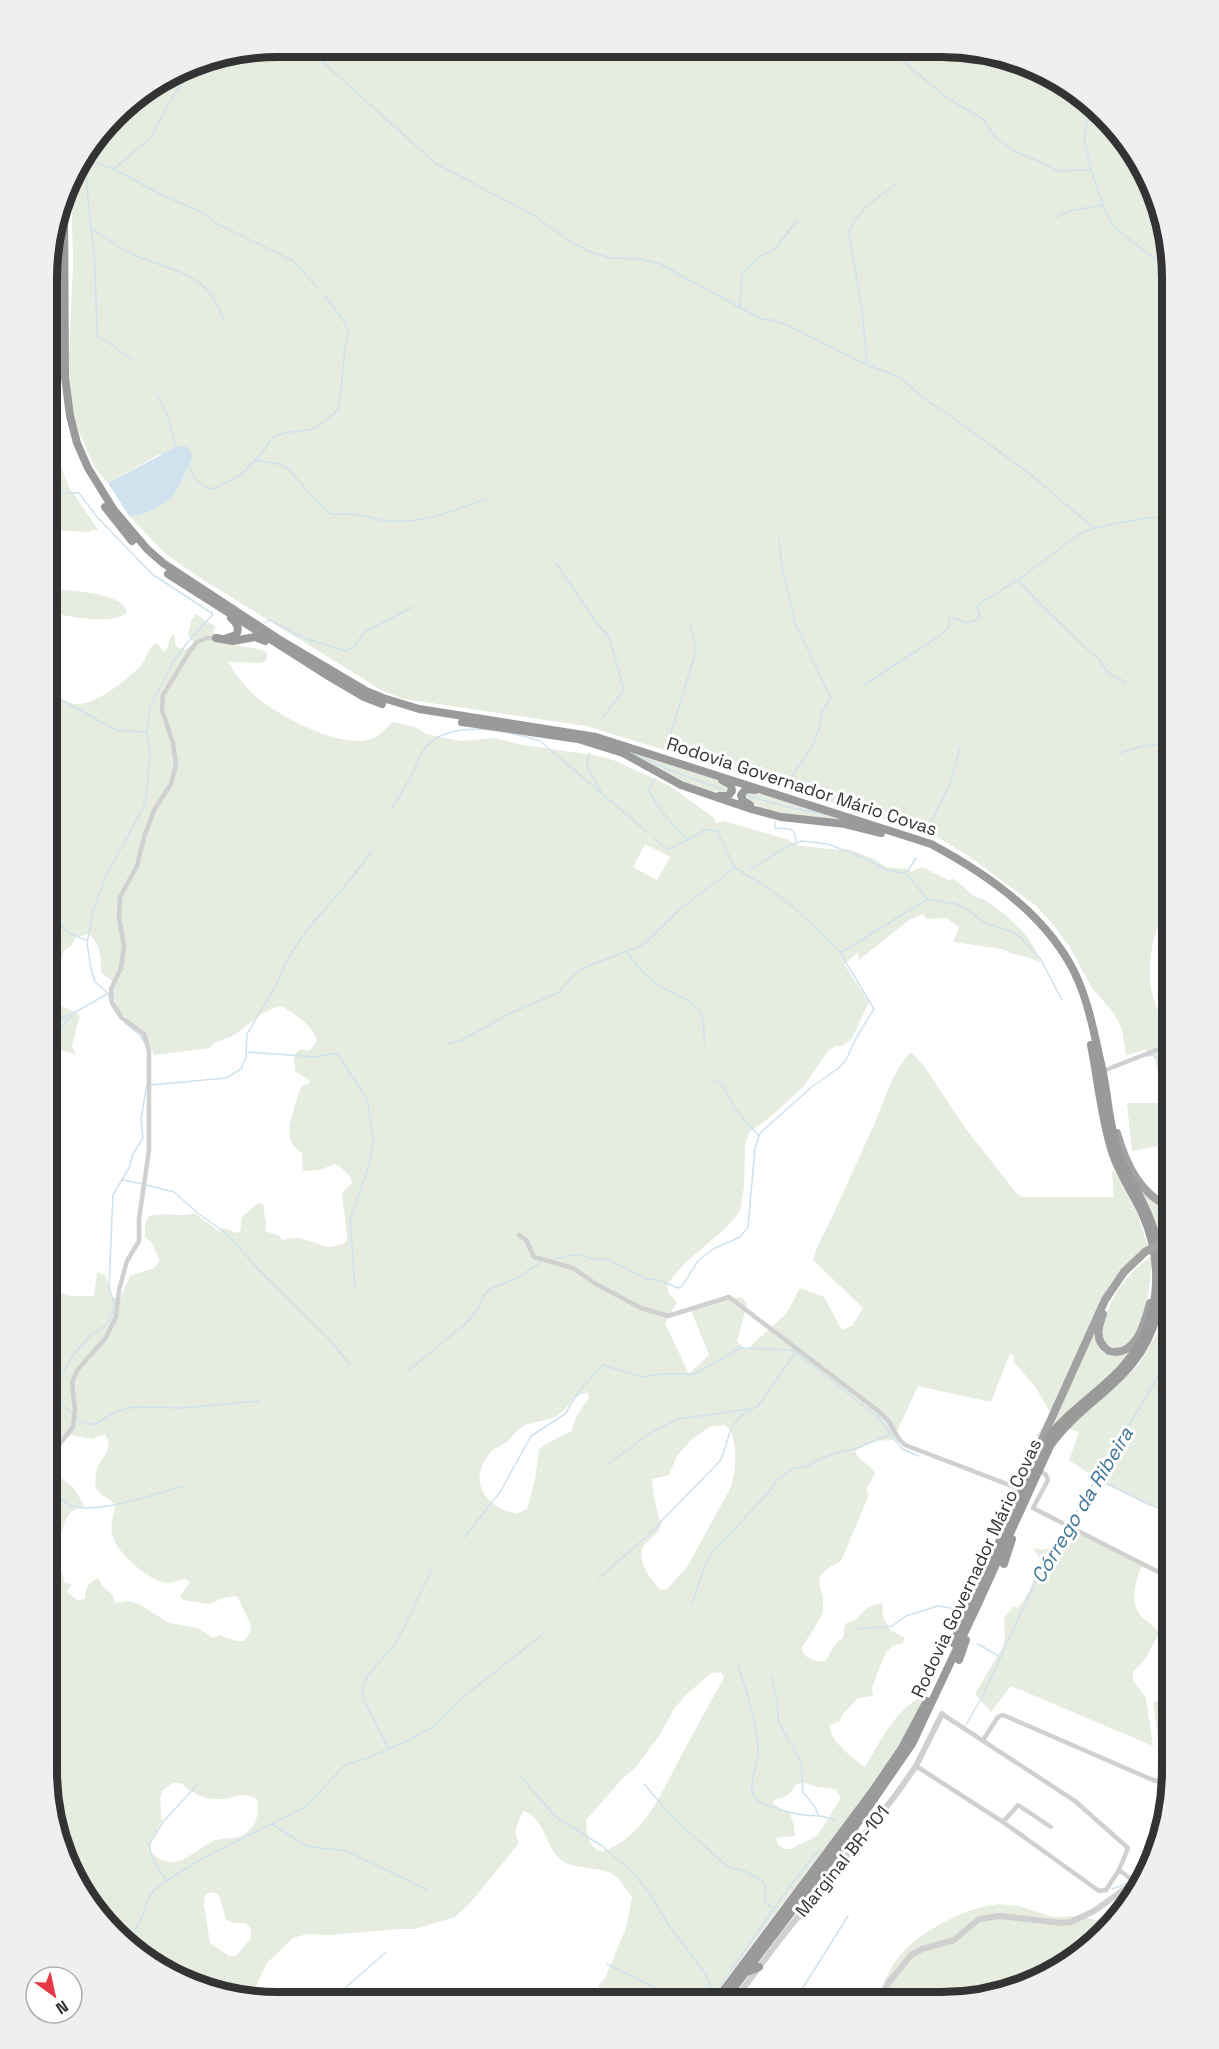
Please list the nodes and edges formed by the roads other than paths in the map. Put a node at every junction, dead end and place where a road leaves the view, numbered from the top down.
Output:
1 (64, 224) edge
2 (59, 248) edge
3 (197, 592) junction
4 (216, 638) junction
5 (314, 667) junction
6 (686, 765) junction
7 (681, 785) junction
8 (787, 797) junction
9 (782, 817) junction
10 (1162, 1048) edge
11 (1102, 1071) junction
12 (1106, 1092) junction
13 (1162, 1203) edge
14 (519, 1235) dead end
15 (1162, 1244) edge
16 (1146, 1254) junction
17 (1156, 1264) junction
18 (1162, 1310) edge
19 (1145, 1345) junction
20 (57, 1448) edge
21 (1038, 1469) junction
22 (1020, 1489) junction
23 (1024, 1502) junction
24 (1011, 1517) junction
25 (1004, 1564) dead end
26 (1162, 1574) edge
27 (977, 1606) junction
28 (959, 1659) dead end
29 (942, 1714) joint
30 (983, 1740) junction
31 (916, 1766) junction
32 (1162, 1782) edge
33 (1003, 1822) junction
34 (1051, 1827) dead end
35 (1119, 1870) junction
36 (1132, 1882) edge
37 (1129, 1888) edge
38 (789, 1919) junction
39 (781, 1938) joint
40 (759, 1967) junction
41 (744, 1974) junction
42 (722, 1992) edge
43 (730, 1992) edge
44 (740, 1992) edge
45 (886, 1992) edge

1 - 6 highway, Rodovia Governador Mário Covas
2 - 3 highway, Rodovia Governador Mário Covas
3 - 4 highway
3 - 5 highway, Rodovia Governador Mário Covas
4 - 5 highway
4 - 20 street
5 - 7 highway, Rodovia Governador Mário Covas
6 - 7 highway
6 - 8 highway, Rodovia Governador Mário Covas
7 - 9 highway, Rodovia Governador Mário Covas
8 - 9 highway
8 - 11 highway, Rodovia Governador Mário Covas
9 - 17 highway, Rodovia Governador Mário Covas
10 - 11 street
11 - 12 highway, Rodovia Governador Mário Covas
12 - 13 highway
12 - 19 highway, Rodovia Governador Mário Covas
14 - 22 street
15 - 16 highway, bridge
16 - 17 highway
16 - 22 highway
17 - 24 highway, Rodovia Governador Mário Covas
18 - 19 highway
19 - 21 highway, Rodovia Governador Mário Covas
21 - 23 highway, Rodovia Governador Mário Covas
21 - 26 street
22 - 24 highway
23 - 25 highway
23 - 27 highway, Rodovia Governador Mário Covas
24 - 42 highway, Rodovia Governador Mário Covas
27 - 28 highway
27 - 38 highway, Rodovia Governador Mário Covas
29 - 30 street
29 - 31 street, Marginal BR-101
30 - 32 street
30 - 35 street
31 - 33 street
31 - 38 street, Marginal BR-101
33 - 34 street
33 - 35 street
35 - 36 street
37 - 45 street
38 - 39 highway
38 - 41 highway, Rodovia Governador Mário Covas
39 - 40 street
40 - 41 highway
40 - 44 street
41 - 43 highway, Rodovia Governador Mário Covas

